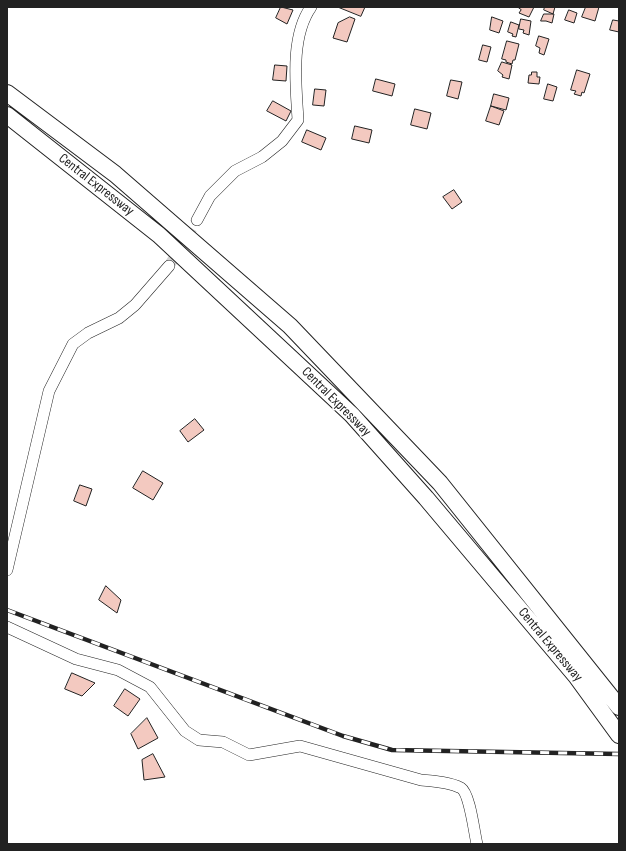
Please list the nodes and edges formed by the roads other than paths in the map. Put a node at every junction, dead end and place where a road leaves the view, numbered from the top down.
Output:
1 (311, 7) edge
2 (7, 93) edge
3 (7, 115) edge
4 (197, 220) tunnel mouth
5 (169, 266) tunnel mouth
6 (7, 570) edge
7 (7, 626) edge
8 (619, 707) edge
9 (619, 735) edge
10 (477, 844) edge

1 - 4 street
2 - 8 highway, Central Expressway
3 - 9 highway, Central Expressway
5 - 6 street
7 - 10 street

